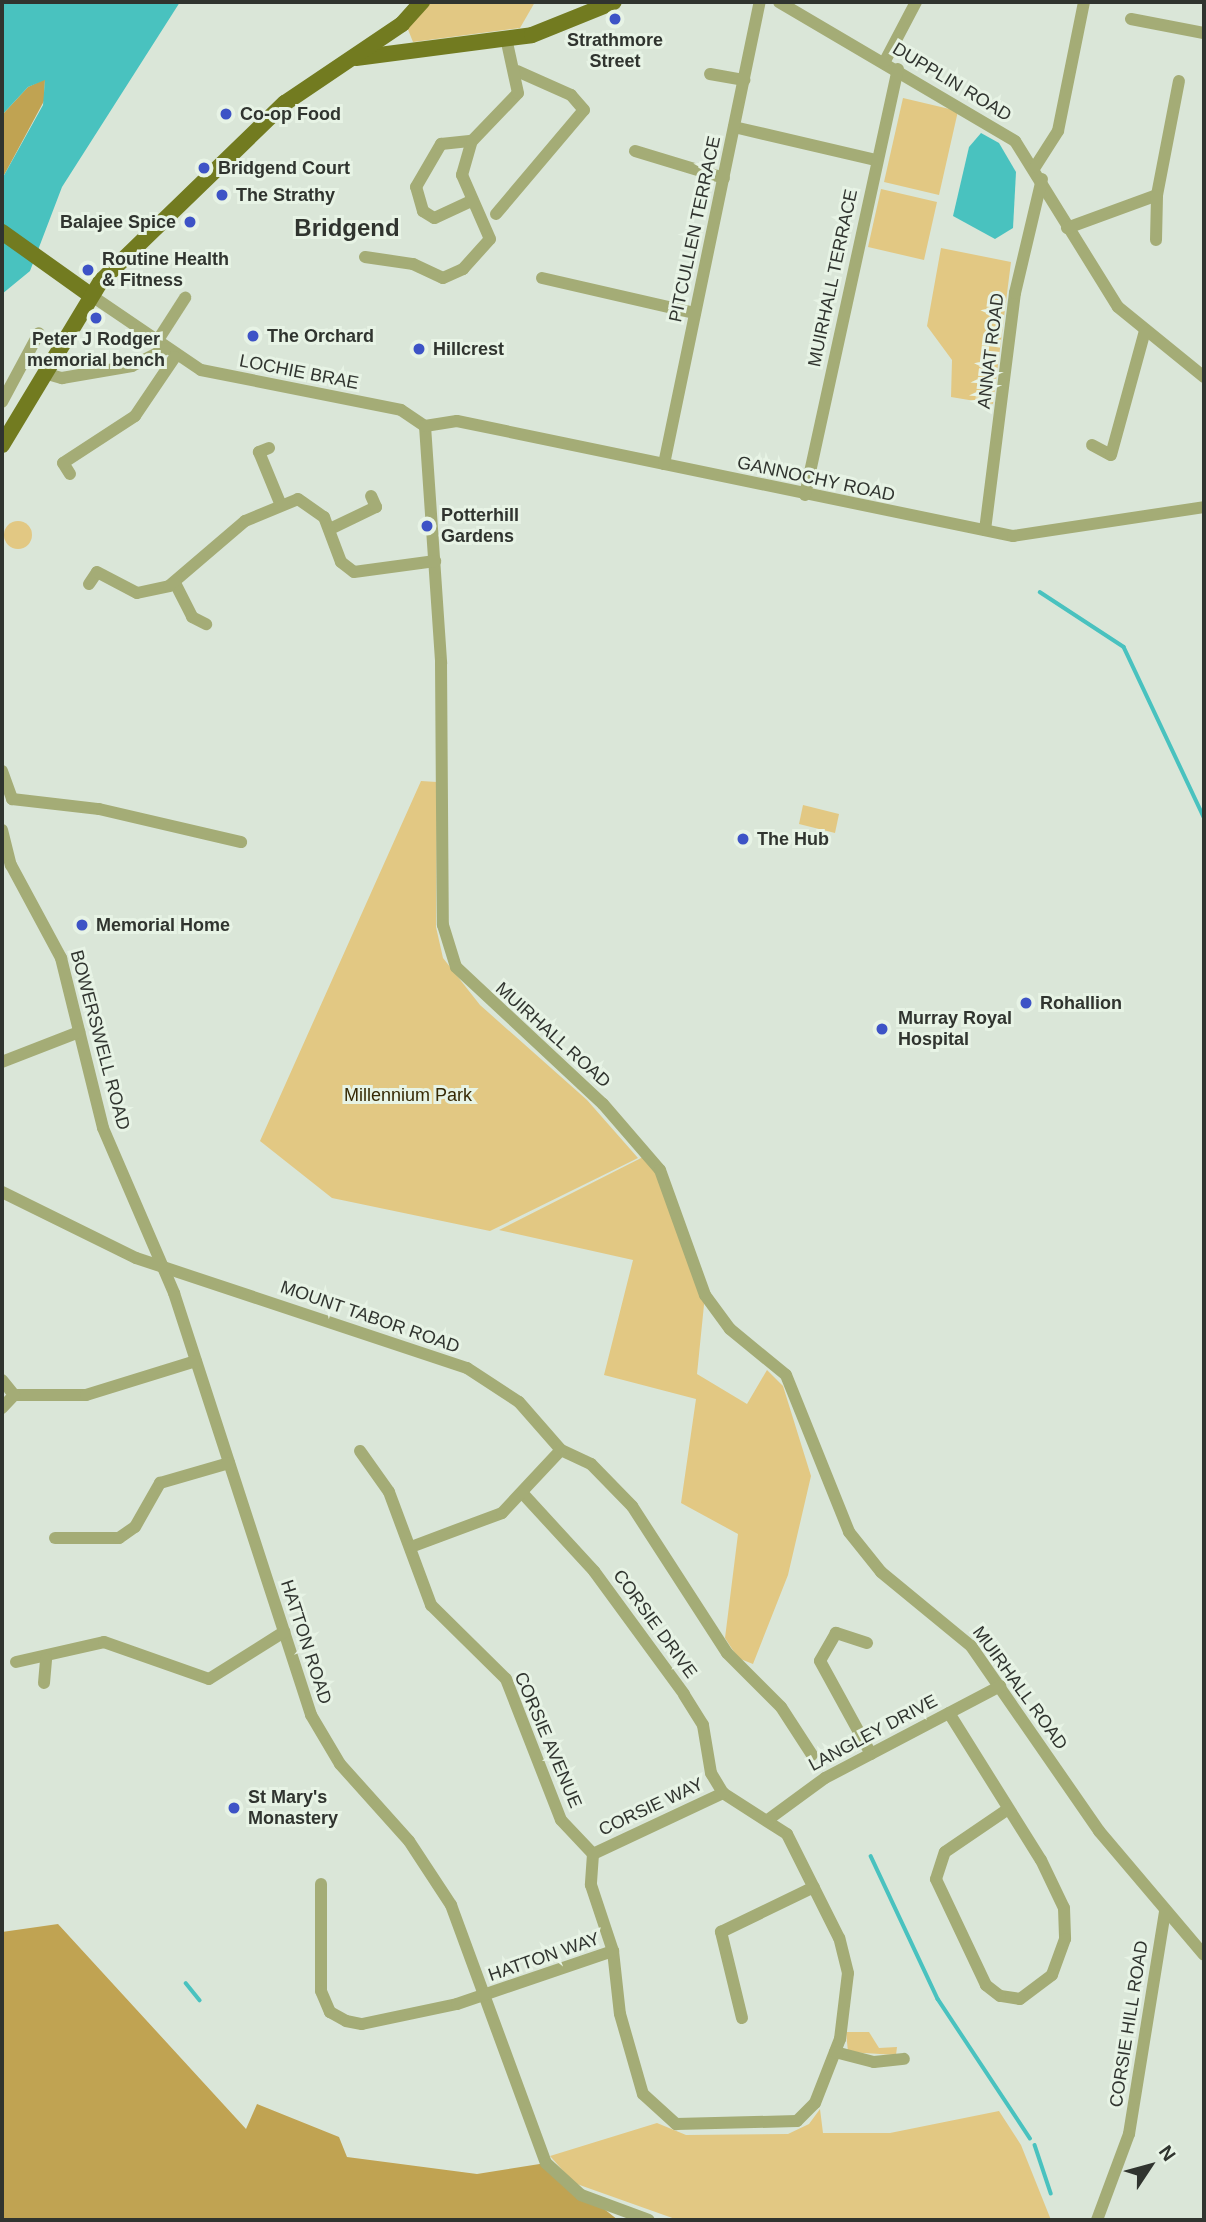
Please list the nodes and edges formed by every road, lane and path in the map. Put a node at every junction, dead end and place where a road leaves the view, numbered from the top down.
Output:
1 (422, 2) edge
2 (614, 2) edge
3 (760, 2) edge
4 (779, 2) edge
5 (916, 2) edge
6 (1084, 2) edge
7 (1131, 19) dead end
8 (1204, 33) edge
9 (506, 38) junction
10 (356, 58) junction
11 (885, 61) junction
12 (898, 69) junction
13 (517, 71) junction
14 (710, 74) dead end
15 (744, 80) junction
16 (1179, 81) dead end
17 (734, 127) junction
18 (471, 141) junction
19 (635, 151) dead end
20 (876, 160) junction
21 (1038, 173) junction
22 (724, 178) junction
23 (1157, 195) junction
24 (469, 202) junction
25 (496, 214) dead end
26 (1067, 228) junction
27 (2, 232) edge
28 (1156, 240) dead end
29 (365, 257) dead end
30 (542, 278) dead end
31 (89, 294) junction
32 (185, 298) dead end
33 (695, 313) junction
34 (1145, 331) junction
35 (39, 333) dead end
36 (165, 350) junction
37 (44, 373) junction
38 (1204, 377) edge
39 (2, 402) edge
40 (425, 426) junction
41 (2, 445) edge
42 (1092, 445) dead end
43 (269, 448) dead end
44 (664, 464) junction
45 (70, 474) dead end
46 (805, 495) junction
47 (371, 496) dead end
48 (280, 502) junction
49 (1204, 508) edge
50 (330, 529) junction
51 (985, 530) junction
52 (435, 561) junction
53 (175, 583) junction
54 (89, 584) dead end
55 (206, 624) dead end
56 (2, 771) edge
57 (2, 830) edge
58 (241, 842) dead end
59 (6, 867) edge
60 (79, 1031) junction
61 (2, 1062) edge
62 (2, 1192) edge
63 (160, 1262) junction
64 (196, 1361) junction
65 (2, 1381) edge
66 (14, 1395) junction
67 (2, 1408) edge
68 (561, 1450) junction
69 (360, 1451) dead end
70 (229, 1463) junction
71 (524, 1495) junction
72 (55, 1538) dead end
73 (411, 1547) junction
74 (284, 1632) junction
75 (867, 1643) dead end
76 (46, 1660) junction
77 (16, 1662) dead end
78 (44, 1683) dead end
79 (1000, 1686) junction
80 (949, 1713) junction
81 (871, 1754) junction
82 (812, 1755) dead end
83 (723, 1793) junction
84 (1009, 1809) junction
85 (769, 1819) junction
86 (593, 1854) junction
87 (321, 1884) dead end
88 (814, 1887) junction
89 (1165, 1911) junction
90 (613, 1951) junction
91 (1204, 1955) edge
92 (485, 1996) junction
93 (742, 2018) dead end
94 (835, 2052) junction
95 (904, 2059) dead end
96 (649, 2220) edge
97 (1097, 2220) edge

1 - 10 main road
2 - 9 main road
3 - 15 street, PITCULLEN TERRACE
4 - 11 street, DUPPLIN ROAD
5 - 11 street
6 - 21 street, ANNAT ROAD
7 - 8 street
9 - 10 main road
9 - 13 street
10 - 31 main road
11 - 12 street, DUPPLIN ROAD
12 - 20 street, MUIRHALL TERRACE
12 - 21 street, DUPPLIN ROAD
13 - 18 street
13 - 25 street
14 - 15 street
15 - 17 street, PITCULLEN TERRACE
16 - 23 street
17 - 20 street
17 - 22 street, PITCULLEN TERRACE
18 - 24 street
18 - 24 street
19 - 22 street
20 - 46 street, MUIRHALL TERRACE
21 - 26 street, DUPPLIN ROAD
21 - 51 street, ANNAT ROAD
22 - 33 street, PITCULLEN TERRACE
23 - 26 street
23 - 28 street
24 - 29 street
26 - 34 street, DUPPLIN ROAD
27 - 31 main road
30 - 33 street
31 - 36 street, LOCHIE BRAE
31 - 37 main road
32 - 36 street
33 - 44 street, PITCULLEN TERRACE
34 - 38 street, DUPPLIN ROAD
34 - 42 street
35 - 39 street
36 - 37 street
36 - 40 street, LOCHIE BRAE
36 - 45 street
37 - 41 main road
40 - 44 street, GANNOCHY ROAD
40 - 52 street, MUIRHALL ROAD
43 - 48 street
44 - 46 street, GANNOCHY ROAD
46 - 51 street, GANNOCHY ROAD
47 - 50 street
48 - 50 street
48 - 53 street
49 - 51 street, GANNOCHY ROAD
50 - 52 street
52 - 79 street, MUIRHALL ROAD
53 - 54 street
53 - 55 street
56 - 58 street
57 - 59 street, BOWERSWELL ROAD
59 - 60 street, BOWERSWELL ROAD
60 - 61 street
60 - 63 street, BOWERSWELL ROAD
62 - 63 street, MOUNT TABOR ROAD
63 - 64 street, HATTON ROAD
63 - 68 street, MOUNT TABOR ROAD
64 - 66 street
64 - 70 street, HATTON ROAD
65 - 66 street
66 - 67 street
68 - 71 street
68 - 82 street, MOUNT TABOR ROAD
69 - 73 street, CORSIE AVENUE
70 - 72 street
70 - 74 street, HATTON ROAD
71 - 73 street
71 - 83 street, CORSIE DRIVE
73 - 86 street, CORSIE AVENUE
74 - 76 street
74 - 92 street, HATTON ROAD
75 - 81 street
76 - 77 street
76 - 78 street
79 - 80 street, LANGLEY DRIVE
79 - 89 street, MUIRHALL ROAD
80 - 81 street, LANGLEY DRIVE
80 - 84 street
81 - 85 street, LANGLEY DRIVE
83 - 85 street
83 - 86 street, CORSIE WAY
84 - 84 street
85 - 88 street
86 - 90 street
87 - 92 street, HATTON WAY
88 - 93 street
88 - 94 street
89 - 91 street, MUIRHALL ROAD
89 - 97 street, CORSIE HILL ROAD
90 - 92 street, HATTON WAY
90 - 94 street
92 - 96 street
94 - 95 street

